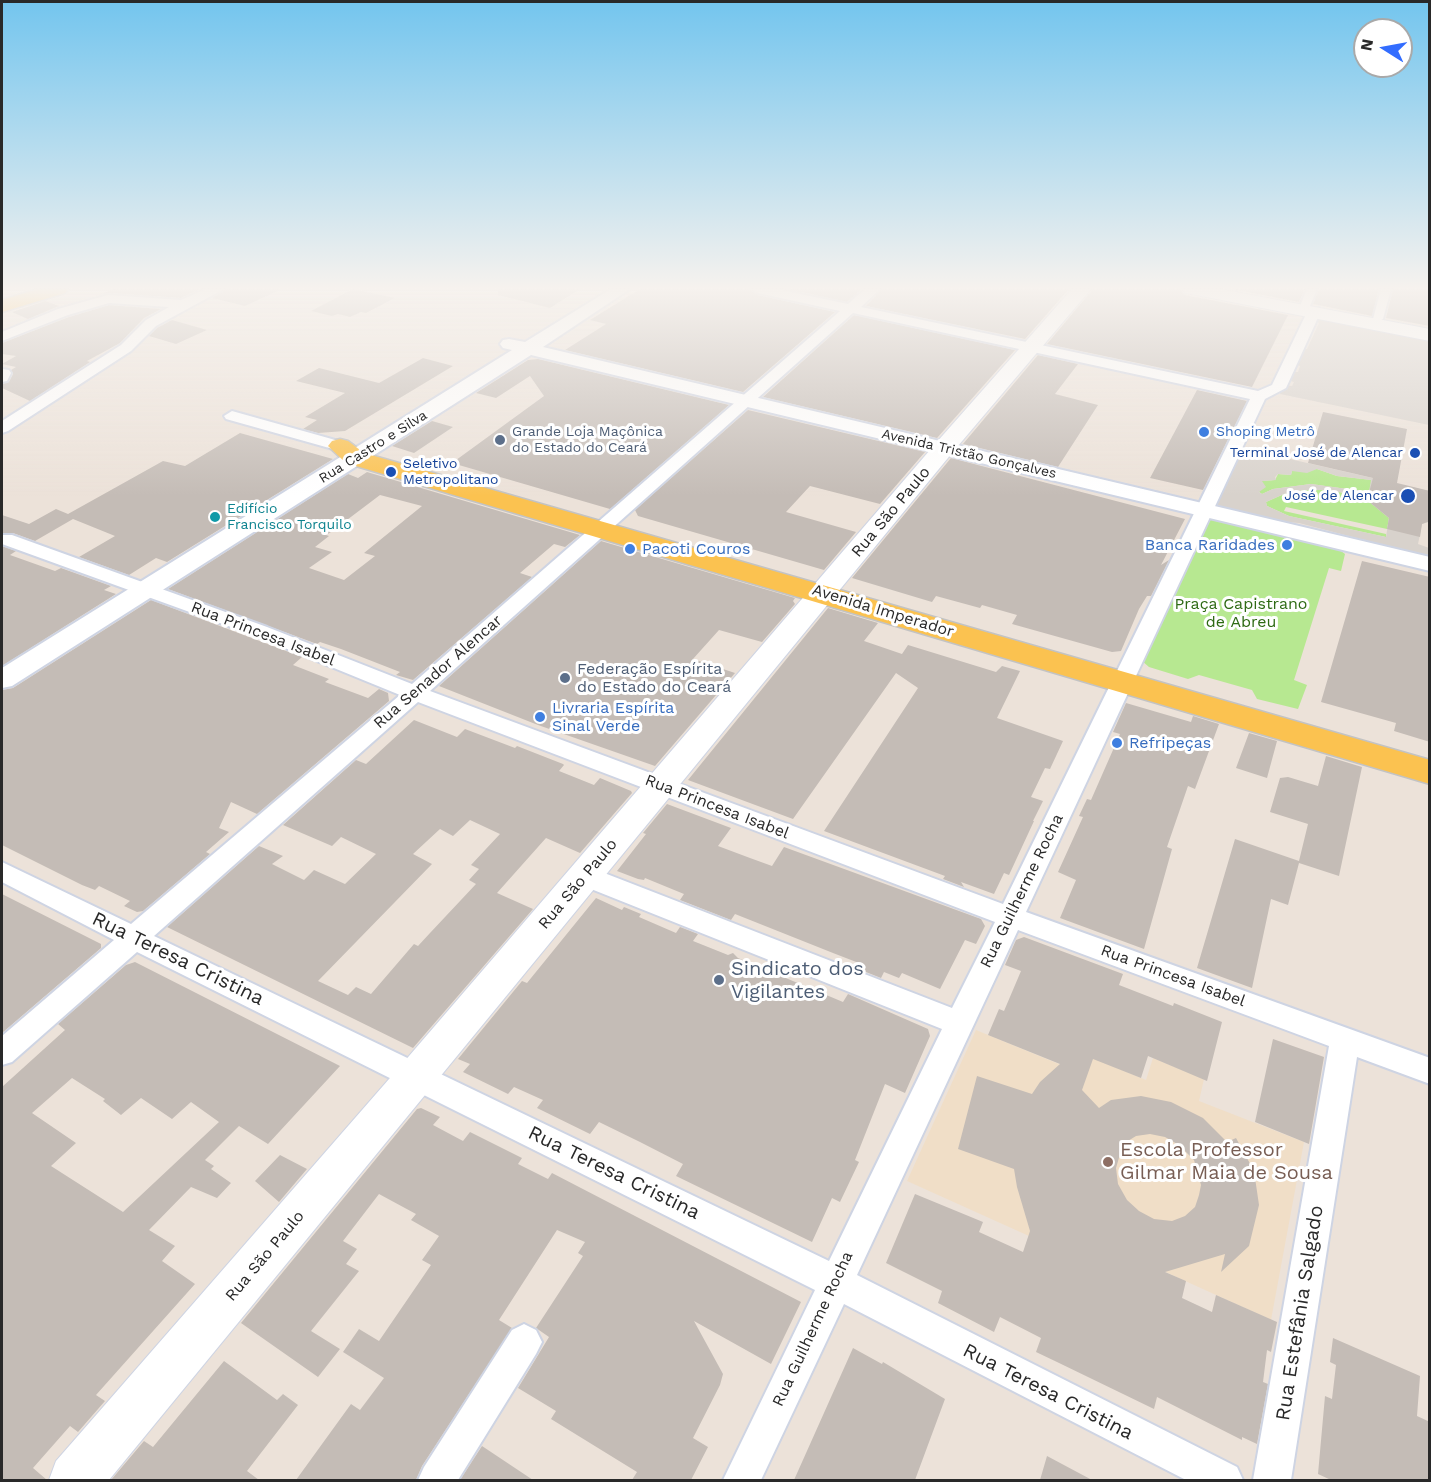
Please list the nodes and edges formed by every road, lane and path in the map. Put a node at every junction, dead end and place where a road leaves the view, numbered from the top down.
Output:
1 (110, 358) edge
2 (499, 358) edge
3 (499, 358) edge
4 (568, 358) edge
5 (794, 358) edge
6 (1023, 358) edge
7 (1080, 358) edge
8 (1290, 358) edge
9 (1259, 396) junction
10 (746, 401) junction
11 (232, 416) dead end
12 (3, 424) edge
13 (944, 448) junction
14 (355, 451) junction
15 (1204, 508) junction
16 (607, 524) junction
17 (6, 539) dead end
18 (1430, 564) edge
19 (827, 588) junction
20 (145, 591) junction
21 (1126, 675) junction
22 (2, 680) edge
23 (415, 693) junction
24 (1430, 754) edge
25 (1430, 772) edge
26 (661, 786) junction
27 (2, 871) edge
28 (585, 876) junction
29 (1010, 917) junction
30 (134, 938) junction
31 (958, 1023) junction
32 (1346, 1039) junction
33 (2, 1053) edge
34 (1430, 1071) edge
35 (418, 1076) junction
36 (835, 1282) junction
37 (524, 1342) dead end
38 (75, 1480) edge
39 (437, 1480) edge
40 (742, 1480) edge
41 (1224, 1480) edge
42 (1272, 1480) edge

1 - 12 street
2 - 14 street, Rua Castro e Silva
3 - 14 street, Rua Castro e Silva
4 - 10 street, Avenida Tristão Gonçalves
5 - 10 street, Rua Senador Alencar
6 - 13 main road, Rua São Paulo
7 - 9 street
8 - 9 street, Rua Guilherme Rocha
9 - 15 street, Rua Guilherme Rocha
10 - 13 street, Avenida Tristão Gonçalves
10 - 16 street, Rua Senador Alencar
11 - 14 street, Avenida Imperador
13 - 15 street, Avenida Tristão Gonçalves
13 - 19 main road, Rua São Paulo
14 - 16 main road, Avenida Imperador
14 - 20 street, Rua Castro e Silva
15 - 18 street, Avenida Tristão Gonçalves
15 - 21 street, Rua Guilherme Rocha
16 - 19 main road, Avenida Imperador
16 - 23 street, Rua Senador Alencar
17 - 20 street, Rua Princesa Isabel
19 - 21 main road, Avenida Imperador
19 - 26 main road, Rua São Paulo
20 - 22 street, Rua Castro e Silva
20 - 23 street, Rua Princesa Isabel
21 - 24 main road, Avenida Imperador
21 - 25 main road, Avenida Imperador
21 - 29 street, Rua Guilherme Rocha
23 - 26 street, Rua Princesa Isabel
23 - 30 street, Rua Senador Alencar
26 - 28 main road, Rua São Paulo
26 - 29 street, Rua Princesa Isabel
27 - 30 street, Rua Teresa Cristina
28 - 31 street
28 - 35 main road, Rua São Paulo
29 - 31 street, Rua Guilherme Rocha
29 - 32 street, Rua Princesa Isabel
30 - 33 street, Rua Senador Alencar
30 - 35 street, Rua Teresa Cristina
31 - 36 street, Rua Guilherme Rocha
32 - 34 street, Rua Princesa Isabel
32 - 42 street, Rua Estefânia Salgado
35 - 36 street, Rua Teresa Cristina
35 - 38 main road, Rua São Paulo
36 - 40 street, Rua Guilherme Rocha
36 - 41 street, Rua Teresa Cristina
37 - 39 street

